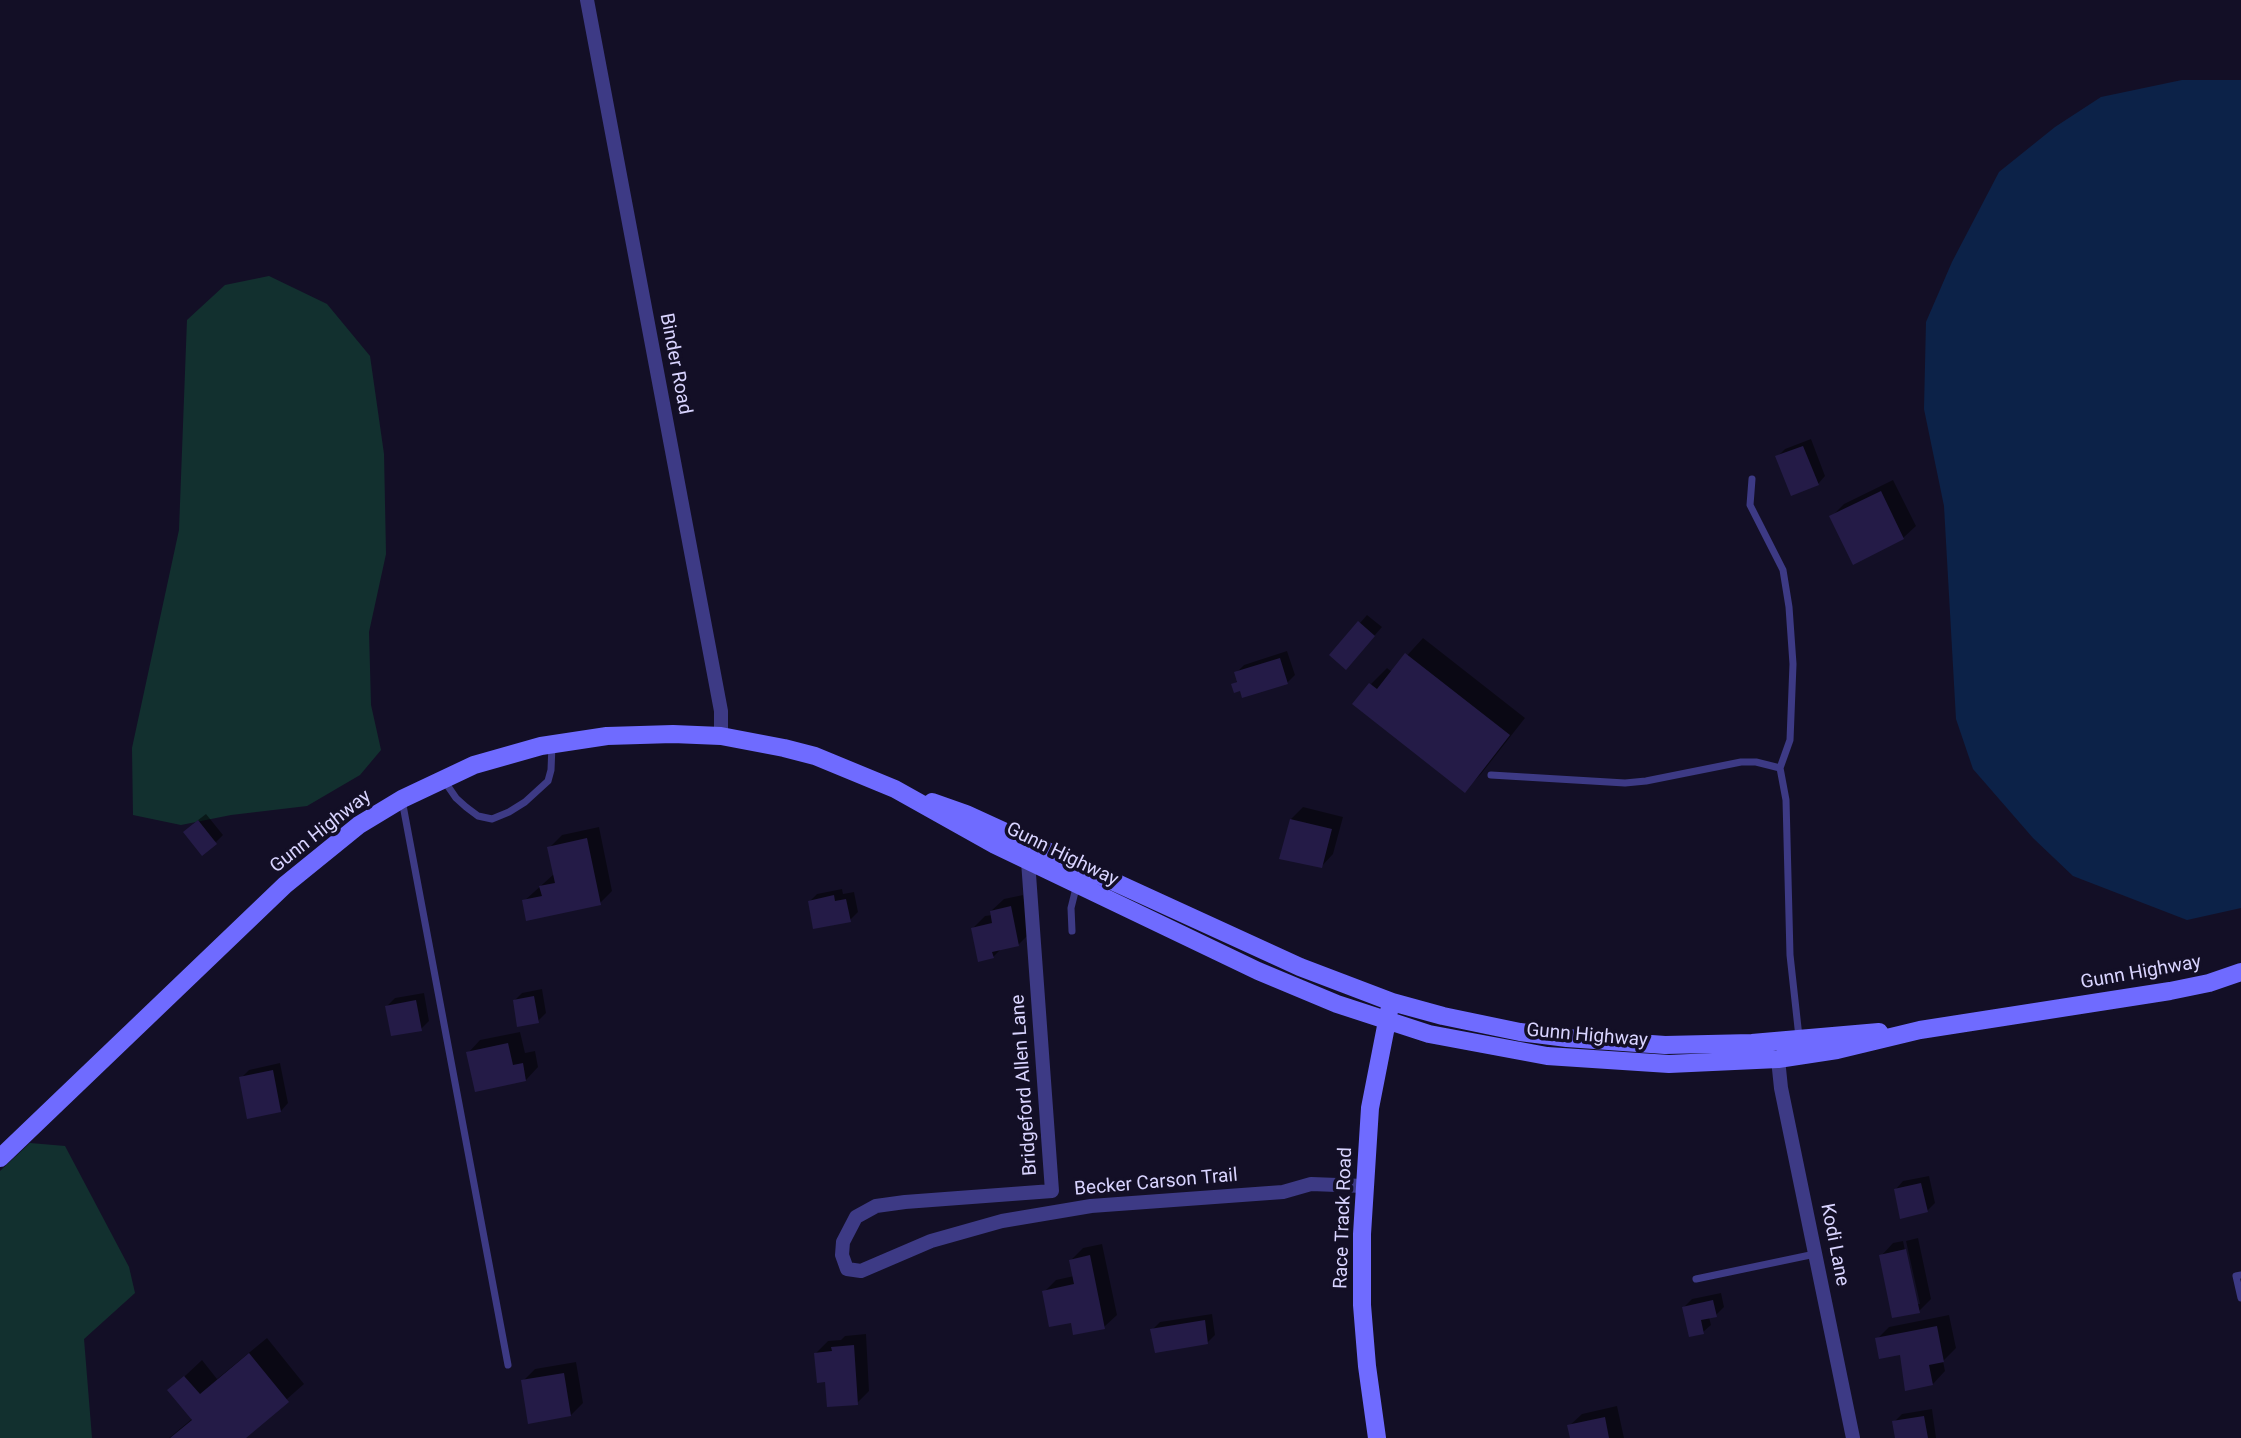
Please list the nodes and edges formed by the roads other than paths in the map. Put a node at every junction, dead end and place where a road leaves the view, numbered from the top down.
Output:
1 (587, 0) edge
2 (1752, 479) dead end
3 (722, 737) junction
4 (552, 744) junction
5 (1780, 768) junction
6 (1491, 775) dead end
7 (443, 779) junction
8 (895, 789) junction
9 (402, 799) junction
10 (1028, 861) junction
11 (1081, 877) junction
12 (1072, 932) dead end
13 (2241, 972) edge
14 (1392, 1002) junction
15 (1386, 1021) junction
16 (1920, 1030) junction
17 (1799, 1038) junction
18 (1778, 1059) junction
19 (0, 1158) edge
20 (1364, 1186) junction
21 (1816, 1253) junction
22 (842, 1255) joint
23 (2241, 1275) edge
24 (1696, 1279) dead end
25 (2241, 1298) edge
26 (508, 1366) dead end
27 (1377, 1438) edge
28 (1853, 1438) edge

1 - 3 street, Binder Road
2 - 5 lane
3 - 4 main road, Gunn Highway
3 - 8 main road, Gunn Highway
4 - 7 main road, Gunn Highway
4 - 7 lane
5 - 6 lane
5 - 17 lane
7 - 9 main road, Gunn Highway
8 - 10 main road, Gunn Highway
8 - 11 main road
9 - 19 main road, Gunn Highway
9 - 26 lane
10 - 11 main road, Gunn Highway
10 - 22 street, Bridgeford Allen Lane
11 - 12 lane
11 - 14 main road
11 - 15 main road, Gunn Highway
13 - 16 main road, Gunn Highway
14 - 15 main road, Race Track Road
14 - 17 main road
15 - 18 main road, Gunn Highway
15 - 20 main road, Race Track Road
16 - 17 main road
16 - 18 main road, Gunn Highway
18 - 21 street, Kodi Lane
20 - 22 street, Becker Carson Trail
20 - 27 main road, Race Track Road
21 - 24 lane
21 - 28 street, Kodi Lane
23 - 25 lane

